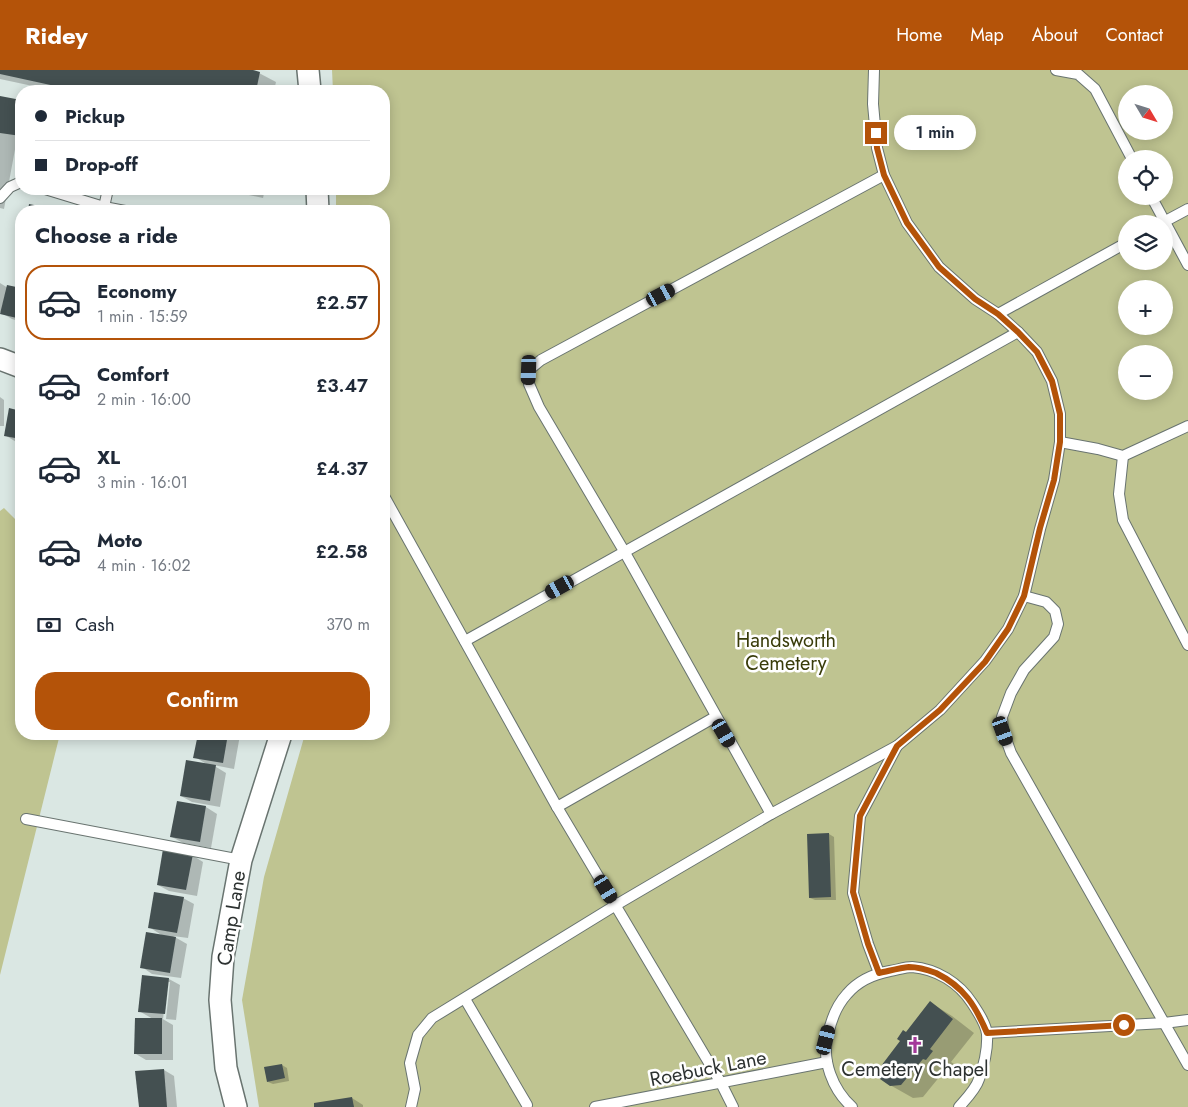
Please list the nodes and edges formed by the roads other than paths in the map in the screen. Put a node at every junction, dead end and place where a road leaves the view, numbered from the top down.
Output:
1 (308, 70) edge
2 (874, 70) edge
3 (1056, 70) edge
4 (309, 85) edge
5 (1127, 150) edge
6 (884, 175) junction
7 (15, 185) edge
8 (68, 195) edge
9 (0, 198) edge
10 (96, 205) edge
11 (1188, 209) edge
12 (1173, 217) edge
13 (1173, 241) edge
14 (1118, 247) edge
15 (1188, 265) edge
16 (998, 314) junction
17 (1018, 332) junction
18 (0, 360) edge
19 (15, 365) edge
20 (1188, 426) edge
21 (1060, 442) junction
22 (1123, 456) junction
23 (390, 507) edge
24 (624, 551) junction
25 (1024, 596) junction
26 (465, 641) junction
27 (1188, 645) edge
28 (715, 717) junction
29 (279, 740) edge
30 (897, 746) junction
31 (557, 807) junction
32 (771, 814) junction
33 (26, 819) dead end
34 (241, 860) junction
35 (616, 905) junction
36 (879, 973) junction
37 (465, 999) junction
38 (1188, 1020) edge
39 (1164, 1023) junction
40 (987, 1033) junction
41 (827, 1062) junction
42 (1188, 1065) edge
43 (721, 1083) junction
44 (527, 1105) dead end
45 (236, 1107) edge
46 (411, 1107) edge
47 (595, 1107) edge
48 (733, 1107) edge
49 (852, 1107) edge
50 (959, 1107) edge

1 - 4 street
2 - 6 lane
3 - 5 lane
6 - 16 lane
6 - 24 lane
7 - 9 lane
8 - 10 lane
11 - 12 lane
13 - 15 lane
14 - 16 lane
16 - 17 lane
17 - 21 lane
17 - 24 lane
18 - 19 street
20 - 22 lane
21 - 22 lane
21 - 25 lane
22 - 27 lane
23 - 26 lane
24 - 26 lane
24 - 28 lane
25 - 30 lane
25 - 39 lane
26 - 31 lane
28 - 31 lane
28 - 32 lane
29 - 34 street, Camp Lane
30 - 32 lane
30 - 36 lane
31 - 35 lane
32 - 35 lane
33 - 34 lane
34 - 45 street, Camp Lane
35 - 37 lane
35 - 43 lane
36 - 40 lane
36 - 41 lane
37 - 44 lane
37 - 46 lane
38 - 39 lane
39 - 40 lane
39 - 42 lane
40 - 50 lane
41 - 43 lane, Roebuck Lane
41 - 49 lane
43 - 47 lane, Roebuck Lane
43 - 48 lane

